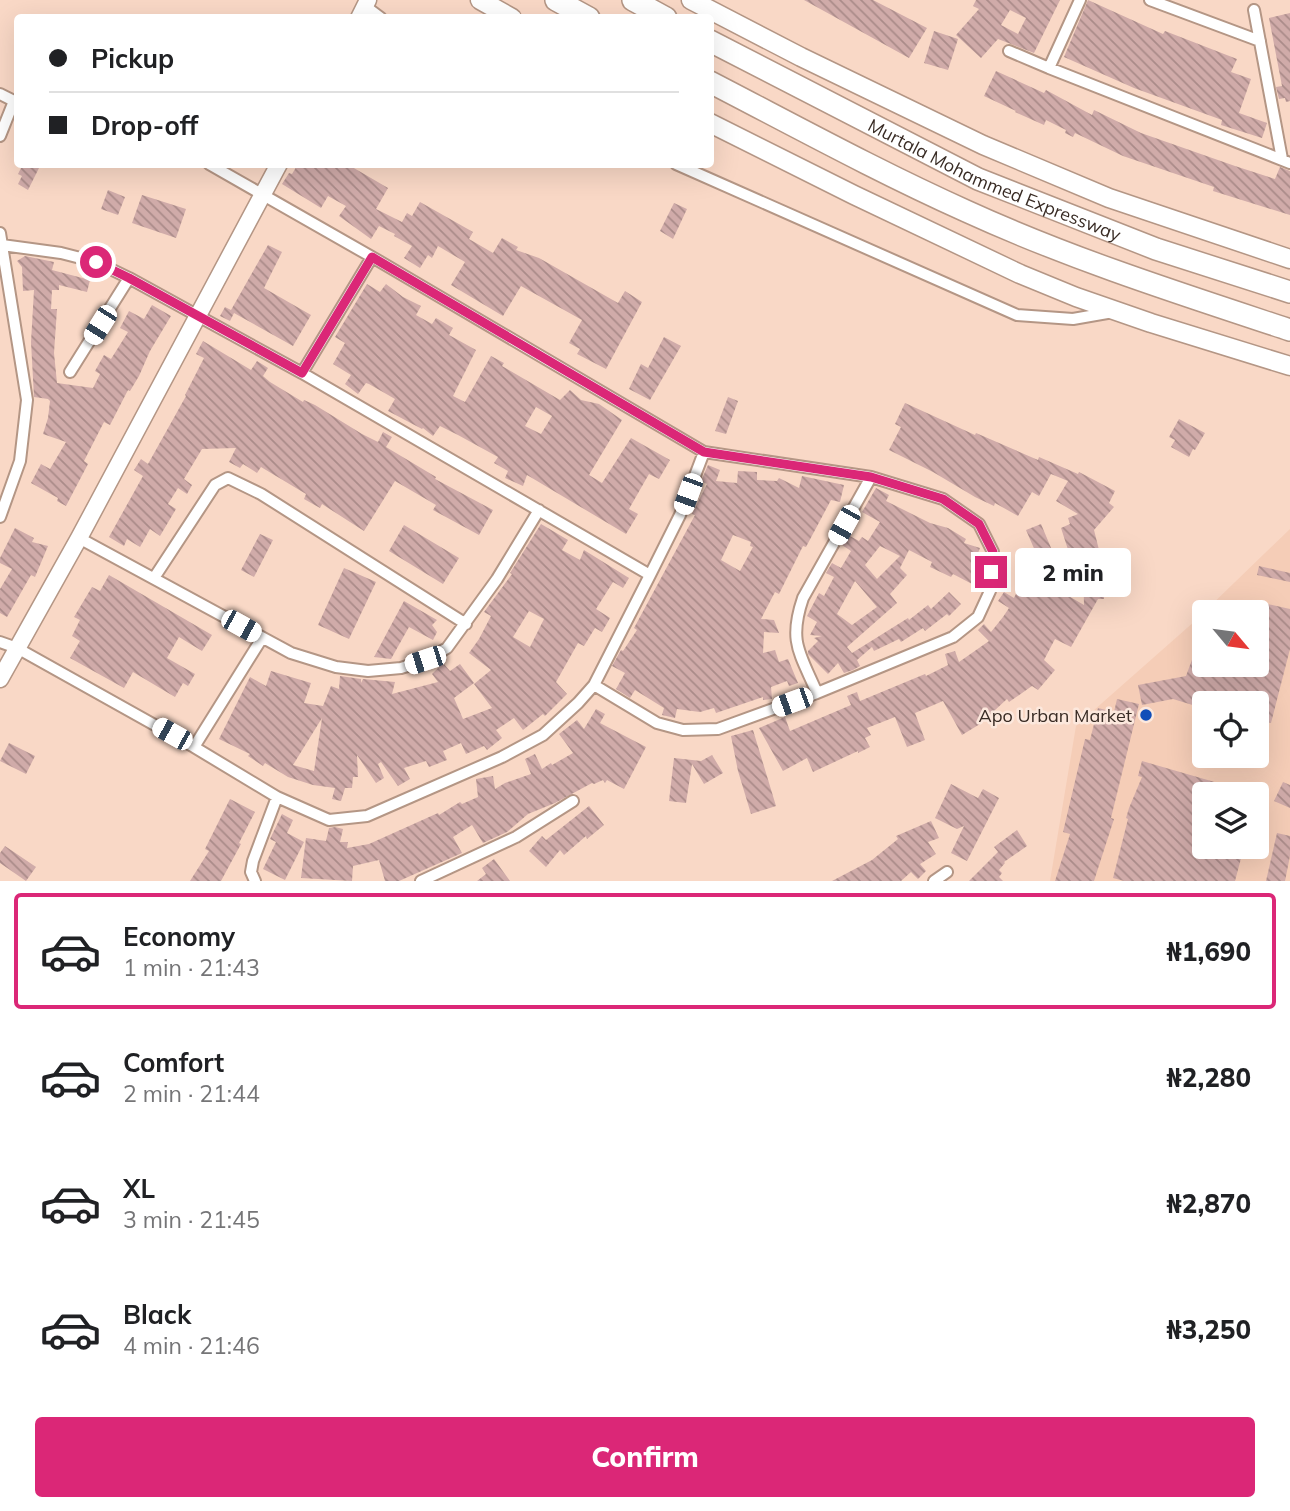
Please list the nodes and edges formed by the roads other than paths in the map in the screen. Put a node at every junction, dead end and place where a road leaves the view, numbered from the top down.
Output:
1 (480, 0) edge
2 (555, 0) edge
3 (633, 0) edge
4 (691, 0) edge
5 (1080, 0) edge
6 (1150, 0) edge
7 (1254, 10) dead end
8 (506, 14) edge
9 (581, 14) edge
10 (659, 14) edge
11 (1260, 41) junction
12 (714, 43) edge
13 (1009, 51) dead end
14 (1049, 68) junction
15 (714, 84) edge
16 (14, 104) edge
17 (714, 125) edge
18 (0, 136) edge
19 (1286, 161) edge
20 (216, 168) edge
21 (277, 168) edge
22 (685, 168) edge
23 (261, 196) junction
24 (1, 239) edge
25 (372, 257) junction
26 (1290, 259) edge
27 (129, 278) junction
28 (1290, 292) edge
29 (1118, 312) junction
30 (197, 316) junction
31 (1290, 330) edge
32 (1290, 366) edge
33 (70, 372) dead end
34 (302, 373) junction
35 (704, 452) junction
36 (871, 477) junction
37 (539, 510) junction
38 (0, 517) edge
39 (79, 538) junction
40 (650, 575) junction
41 (154, 578) junction
42 (466, 624) junction
43 (262, 638) junction
44 (0, 642) edge
45 (17, 648) junction
46 (0, 679) edge
47 (594, 685) junction
48 (817, 693) junction
49 (194, 747) junction
50 (277, 797) junction
51 (573, 801) dead end
52 (947, 872) dead end
53 (255, 881) edge
54 (421, 881) edge
55 (934, 881) edge

1 - 8 main road
2 - 9 highway
3 - 10 highway
4 - 26 main road
5 - 14 street
6 - 11 street
7 - 11 street
11 - 19 street
12 - 28 highway, Murtala Mohammed Expressway
13 - 14 street
14 - 19 street
15 - 31 highway, Murtala Mohammed Expressway
16 - 18 street
17 - 29 main road
20 - 23 street
21 - 23 street
22 - 29 street
23 - 25 street
23 - 30 street
24 - 27 street
24 - 38 street
25 - 34 street
25 - 35 street
27 - 30 street
27 - 33 street
29 - 32 main road
30 - 34 street
30 - 39 street
34 - 37 street
35 - 36 street
35 - 40 street
36 - 48 street
36 - 48 street
37 - 40 street
37 - 42 street
39 - 41 street
39 - 45 street
40 - 47 street
41 - 42 street
41 - 43 street
42 - 43 street
43 - 49 street
44 - 45 street
45 - 46 street
45 - 49 street
47 - 48 street
47 - 50 street
49 - 50 street
50 - 53 street
51 - 54 street
52 - 55 street

